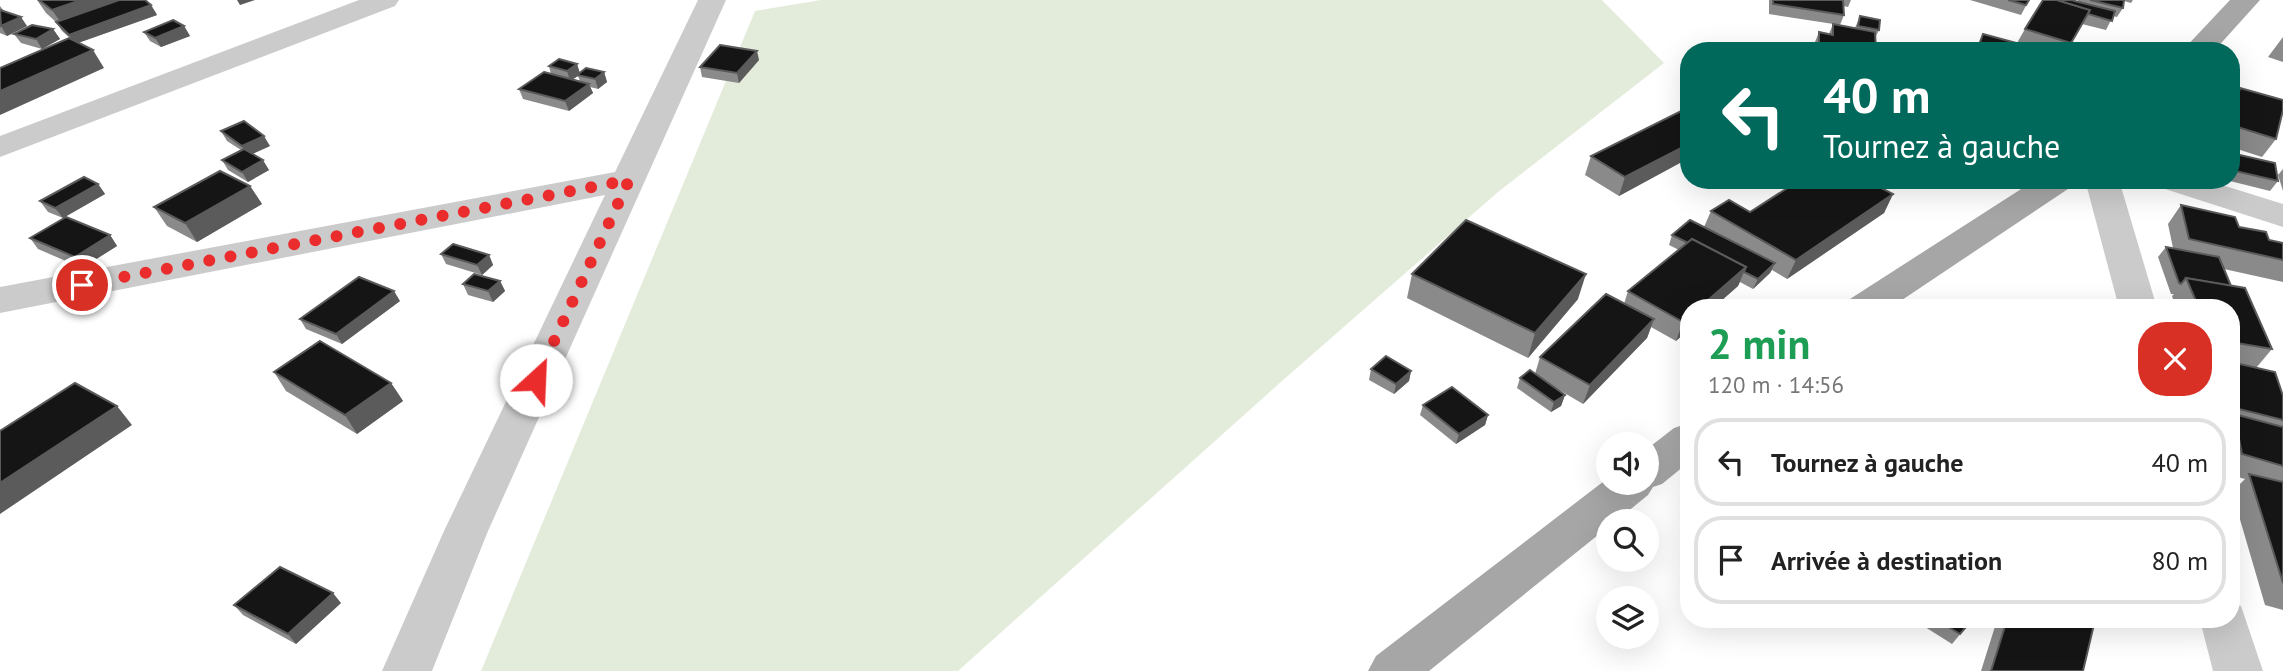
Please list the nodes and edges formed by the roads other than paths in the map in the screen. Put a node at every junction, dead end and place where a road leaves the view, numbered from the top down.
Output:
1 (385, 0) edge
2 (712, 0) edge
3 (2246, 0) edge
4 (2206, 42) edge
5 (0, 147) edge
6 (629, 180) junction
7 (2045, 189) edge
8 (2105, 189) edge
9 (2199, 189) edge
10 (2283, 216) edge
11 (1877, 299) edge
12 (2135, 299) edge
13 (0, 300) edge
14 (1680, 446) edge
15 (1659, 463) edge
16 (1618, 495) edge
17 (2226, 628) edge
18 (407, 671) edge
19 (1393, 671) edge
20 (2238, 671) edge

1 - 5 street
2 - 6 street
3 - 4 main road
6 - 13 street
6 - 18 street
7 - 11 main road
8 - 12 street
9 - 10 street
14 - 15 main road
16 - 19 main road
17 - 20 street

